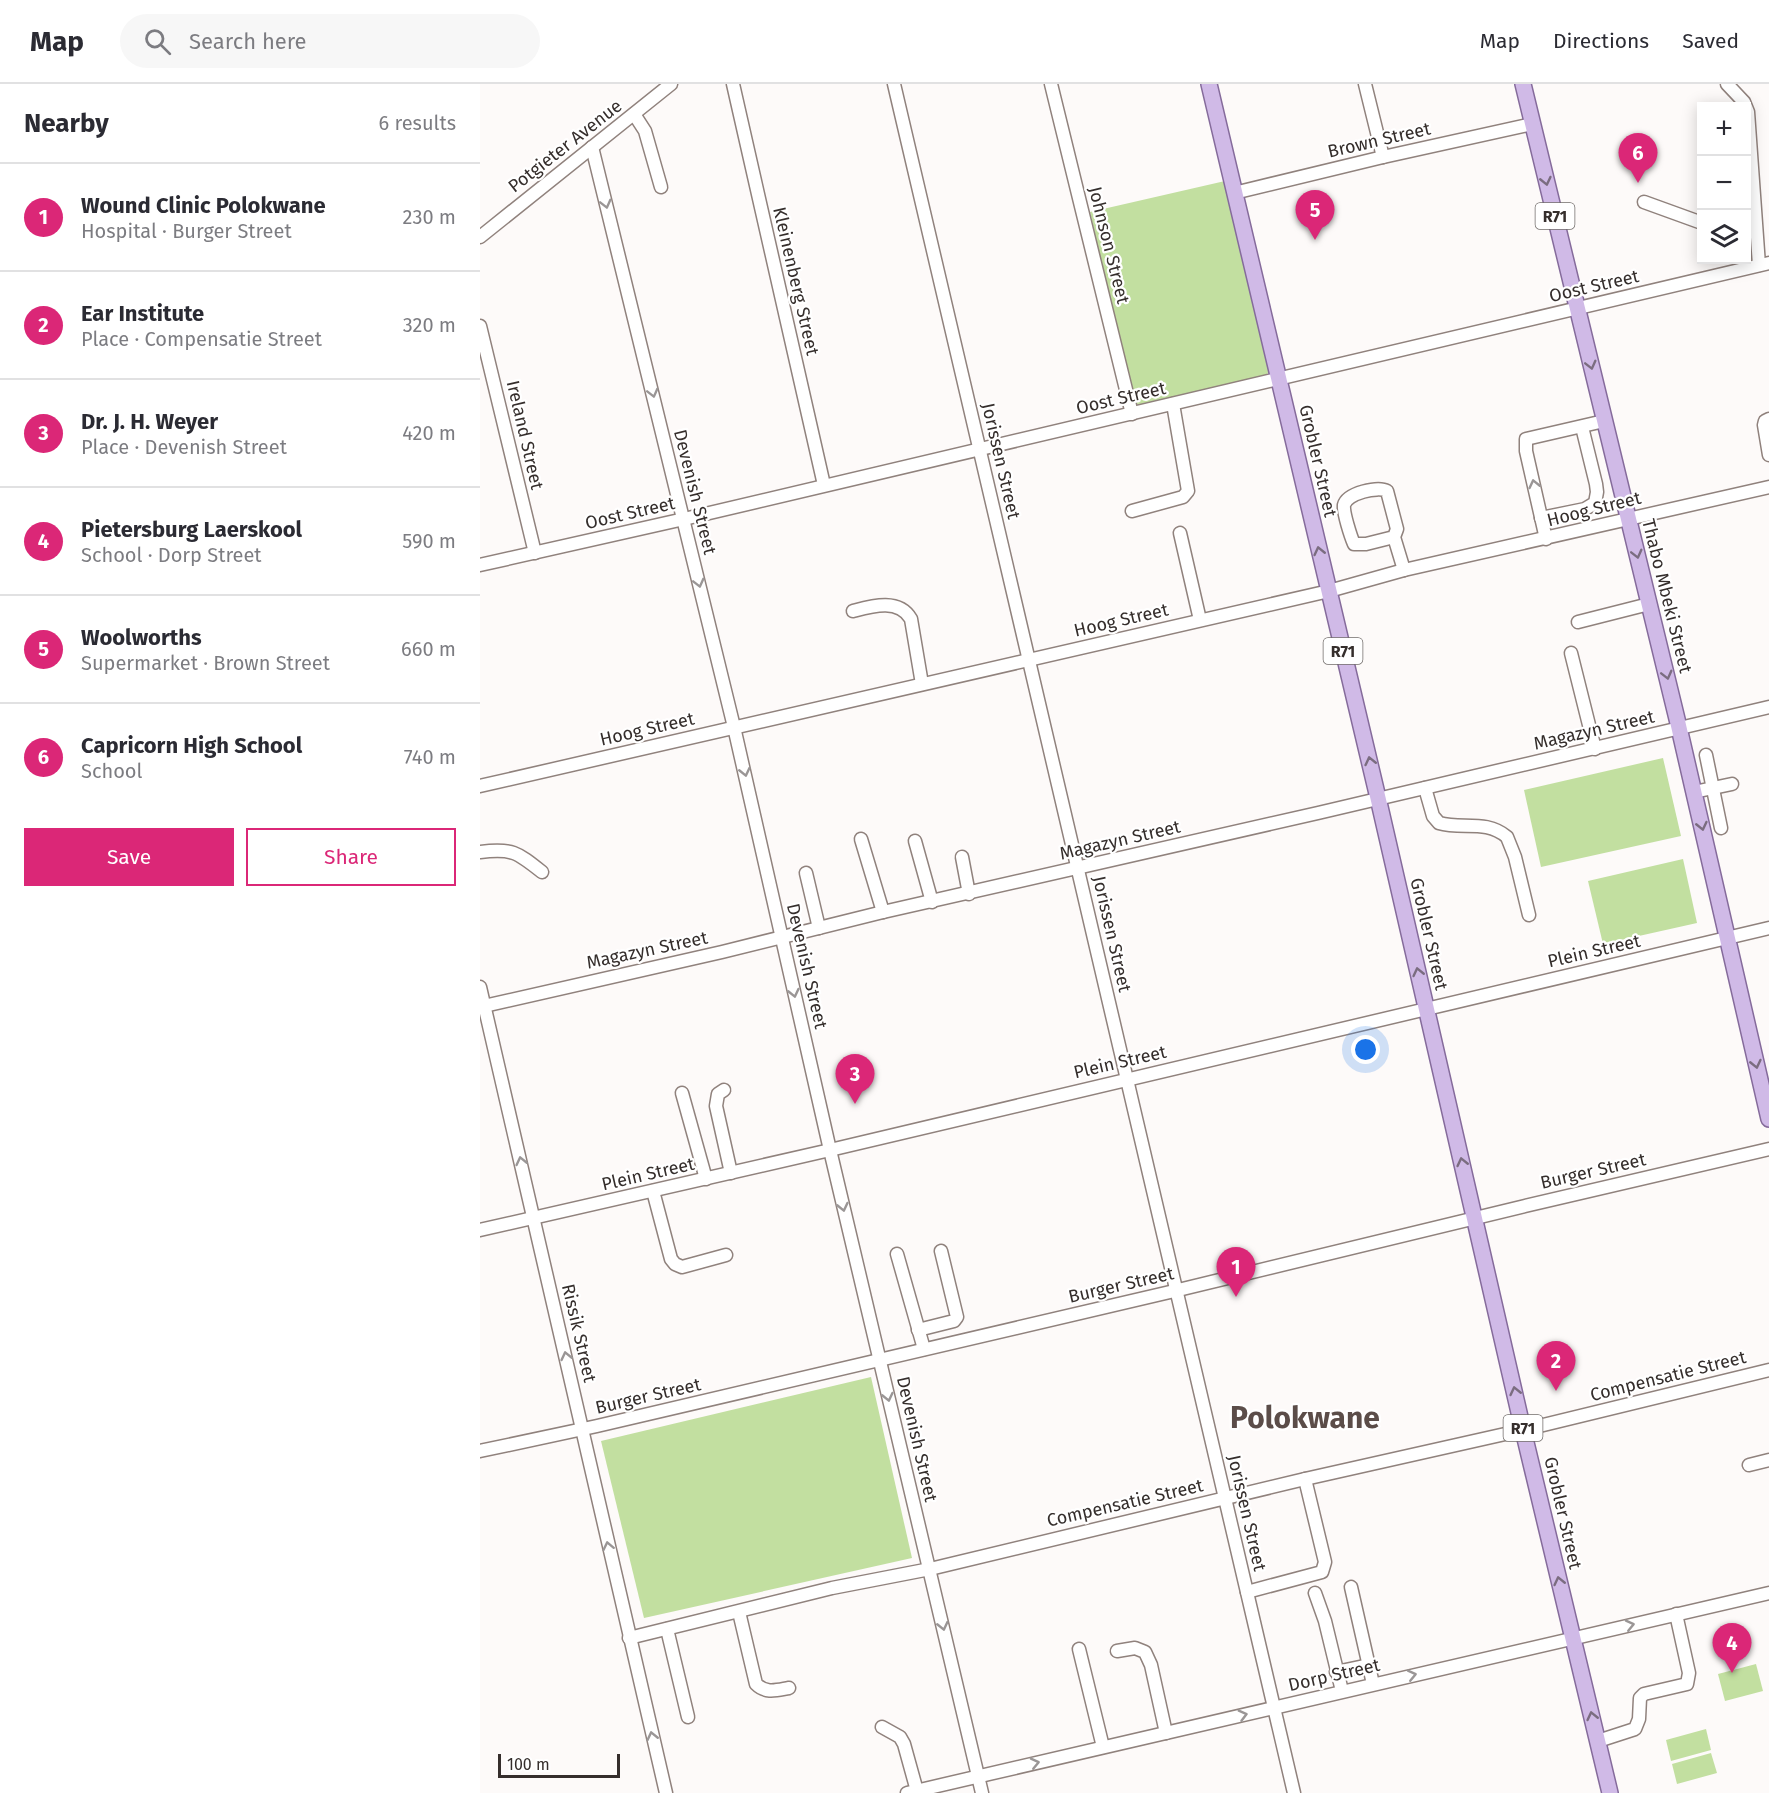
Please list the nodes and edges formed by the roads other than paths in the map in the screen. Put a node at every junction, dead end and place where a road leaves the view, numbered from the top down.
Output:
1 (671, 84) edge
2 (733, 84) edge
3 (894, 84) edge
4 (1051, 84) edge
5 (1209, 84) edge
6 (1365, 84) edge
7 (1523, 84) edge
8 (1727, 84) edge
9 (634, 114) junction
10 (1532, 124) junction
11 (592, 147) junction
12 (1383, 157) junction
13 (661, 187) dead end
14 (1234, 193) junction
15 (1644, 202) dead end
16 (1751, 210) edge
17 (1751, 214) edge
18 (1697, 222) edge
19 (480, 237) edge
20 (1764, 264) edge
21 (1577, 308) junction
22 (480, 326) edge
23 (1278, 379) junction
24 (1173, 404) junction
25 (1132, 414) junction
26 (1769, 419) edge
27 (1604, 421) junction
28 (1582, 427) junction
29 (981, 449) junction
30 (1769, 455) edge
31 (824, 485) junction
32 (1769, 487) edge
33 (1132, 511) dead end
34 (1541, 518) junction
35 (684, 519) junction
36 (1628, 519) junction
37 (1180, 533) dead end
38 (1394, 537) junction
39 (1546, 539) junction
40 (535, 553) junction
41 (480, 565) edge
42 (1404, 570) junction
43 (1329, 591) junction
44 (1649, 603) junction
45 (854, 611) dead end
46 (1200, 620) junction
47 (1578, 622) dead end
48 (1571, 652) dead end
49 (1027, 659) junction
50 (922, 684) junction
51 (1769, 707) edge
52 (735, 727) junction
53 (1679, 728) junction
54 (1595, 749) junction
55 (1706, 755) dead end
56 (1732, 784) dead end
57 (480, 786) edge
58 (1425, 788) junction
59 (1713, 788) junction
60 (1694, 792) junction
61 (1378, 798) junction
62 (1721, 828) dead end
63 (861, 839) dead end
64 (915, 840) dead end
65 (480, 852) edge
66 (962, 857) dead end
67 (1078, 869) junction
68 (542, 872) dead end
69 (806, 873) dead end
70 (969, 894) junction
71 (932, 902) junction
72 (883, 912) junction
73 (1529, 915) dead end
74 (819, 928) junction
75 (1769, 928) edge
76 (781, 936) junction
77 (1727, 937) junction
78 (480, 987) edge
79 (482, 1006) edge
80 (1426, 1009) junction
81 (1126, 1079) junction
82 (724, 1090) dead end
83 (682, 1093) dead end
84 (1769, 1119) edge
85 (1769, 1149) edge
86 (830, 1150) junction
87 (731, 1173) junction
88 (706, 1179) junction
89 (653, 1191) junction
90 (534, 1218) junction
91 (1475, 1218) junction
92 (480, 1230) edge
93 (941, 1251) dead end
94 (897, 1254) dead end
95 (726, 1255) dead end
96 (1176, 1290) junction
97 (918, 1330) junction
98 (924, 1349) junction
99 (880, 1359) junction
100 (1769, 1370) edge
101 (582, 1429) junction
102 (1523, 1430) junction
103 (480, 1451) edge
104 (1769, 1460) edge
105 (1749, 1465) dead end
106 (1305, 1479) junction
107 (1225, 1498) junction
108 (930, 1569) junction
109 (1351, 1587) dead end
110 (1247, 1592) junction
111 (1315, 1593) dead end
112 (1769, 1593) edge
113 (739, 1612) junction
114 (1676, 1614) junction
115 (668, 1629) junction
116 (628, 1638) junction
117 (1573, 1638) junction
118 (1079, 1649) dead end
119 (1117, 1651) dead end
120 (1369, 1665) junction
121 (1336, 1672) junction
122 (1373, 1684) junction
123 (789, 1688) dead end
124 (1341, 1691) junction
125 (1273, 1707) junction
126 (688, 1717) dead end
127 (882, 1727) dead end
128 (1166, 1733) junction
129 (1598, 1741) junction
130 (1103, 1748) junction
131 (978, 1776) junction
132 (912, 1792) edge
133 (666, 1793) edge
134 (982, 1793) edge
135 (1294, 1793) edge
136 (1610, 1793) edge

1 - 9 street, Potgieter Avenue
2 - 31 street, Kleinenberg Street
3 - 29 street, Jorissen Street
4 - 25 street, Johnson Street
5 - 14 main road, Grobler Street / R71
6 - 12 street
7 - 10 main road, Thabo Mbeki Street / R71
8 - 16 street
9 - 11 street, Potgieter Avenue
9 - 13 street
10 - 12 street, Brown Street
10 -> 21 main road, Thabo Mbeki Street / R71
11 - 19 street, Potgieter Avenue
11 -> 35 street, Devenish Street
12 - 14 street, Brown Street
14 - 23 main road, Grobler Street / R71
15 - 18 street
17 - 20 street
20 - 21 street, Oost Street
21 - 23 street, Oost Street
21 -> 27 main road, Thabo Mbeki Street / R71
22 - 40 street, Ireland Street
23 - 24 street, Oost Street
43 -> 23 main road, Grobler Street / R71
24 - 25 street, Oost Street
24 - 33 street
25 - 29 street, Oost Street
26 - 30 street
27 - 28 street
27 - 36 main road, Thabo Mbeki Street / R71
28 - 34 street
34 -> 28 street
29 - 31 street, Oost Street
29 - 49 street, Jorissen Street
31 - 35 street, Oost Street
32 - 36 street, Hoog Street
34 - 39 street
35 - 40 street, Oost Street
35 -> 52 street, Devenish Street
36 - 39 street, Hoog Street
36 -> 44 main road, Thabo Mbeki Street / R71
37 - 46 street
38 - 38 street
38 - 42 street
39 - 42 street, Hoog Street
40 - 41 street, Oost Street
42 - 43 street, Hoog Street
43 - 46 street, Hoog Street
61 -> 43 main road, Grobler Street / R71
44 - 47 street
44 -> 53 main road, Thabo Mbeki Street / R71
45 - 50 street
46 - 49 street, Hoog Street
48 - 54 street
49 - 50 street, Hoog Street
49 - 67 street, Jorissen Street
50 - 52 street, Hoog Street
51 - 53 street, Magazyn Street
52 - 57 street, Hoog Street
52 -> 76 street, Devenish Street
53 - 54 street, Magazyn Street
53 - 60 main road, Thabo Mbeki Street / R71
54 - 58 street, Magazyn Street
55 - 59 street
56 - 59 street
58 - 61 street, Magazyn Street
58 - 73 street
59 - 60 street
59 - 62 street
60 -> 77 main road, Thabo Mbeki Street / R71
61 - 67 street, Magazyn Street
80 -> 61 main road, Grobler Street / R71
63 - 72 street
64 - 71 street
65 - 68 street
66 - 70 street
67 - 70 street, Magazyn Street
67 - 81 street, Jorissen Street
69 - 74 street
70 - 71 street, Magazyn Street
71 - 72 street, Magazyn Street
72 - 74 street, Magazyn Street
74 - 76 street, Magazyn Street
75 - 77 street, Plein Street
76 - 79 street, Magazyn Street
76 -> 86 street, Devenish Street
77 - 80 street, Plein Street
77 -> 84 main road, Thabo Mbeki Street / R71
78 - 79 street, Rissik Street
90 -> 79 street, Rissik Street
80 - 81 street, Plein Street
91 -> 80 main road, Grobler Street / R71
81 - 86 street, Plein Street
81 - 96 street, Jorissen Street
82 - 87 street
83 - 88 street
85 - 91 street, Burger Street
86 - 87 street, Plein Street
86 -> 99 street, Devenish Street
87 - 88 street, Plein Street
88 - 89 street, Plein Street
89 - 90 street, Plein Street
89 - 95 street
90 - 92 street, Plein Street
101 -> 90 street, Rissik Street
91 - 96 street, Burger Street
102 -> 91 main road, Grobler Street / R71
93 - 97 street
94 - 97 street
96 - 98 street, Burger Street
96 - 107 street, Jorissen Street
97 - 98 street
98 - 99 street, Burger Street
99 - 101 street, Burger Street
99 -> 108 street, Devenish Street
100 - 102 street, Compensatie Street
101 - 103 street, Burger Street
116 -> 101 street, Rissik Street
102 - 106 street, Compensatie Street
117 -> 102 main road, Grobler Street / R71
104 - 105 street
106 - 107 street, Compensatie Street
106 - 110 street
107 - 108 street, Compensatie Street
107 - 110 street, Jorissen Street
108 - 113 street, Compensatie Street
108 -> 131 street, Devenish Street
109 - 120 street
110 - 125 street, Jorissen Street
111 - 121 street
112 - 114 street, Dorp Street
113 - 115 street, Compensatie Street
113 - 123 street
117 -> 114 street, Dorp Street
114 - 129 street
115 - 116 street, Compensatie Street
115 - 126 street
133 -> 116 street, Rissik Street
122 -> 117 street, Dorp Street
129 -> 117 main road, Grobler Street / R71
118 - 130 street
119 - 128 street
120 - 121 street
120 - 122 street
121 - 124 street
122 - 124 street, Dorp Street
124 - 125 street, Dorp Street
128 -> 125 street, Dorp Street
125 - 135 street, Jorissen Street
127 - 132 street
128 - 130 street, Dorp Street
129 - 136 main road, Grobler Street / R71
131 -> 130 street, Dorp Street
131 - 132 street, Dorp Street
131 - 134 street, Devenish Street

